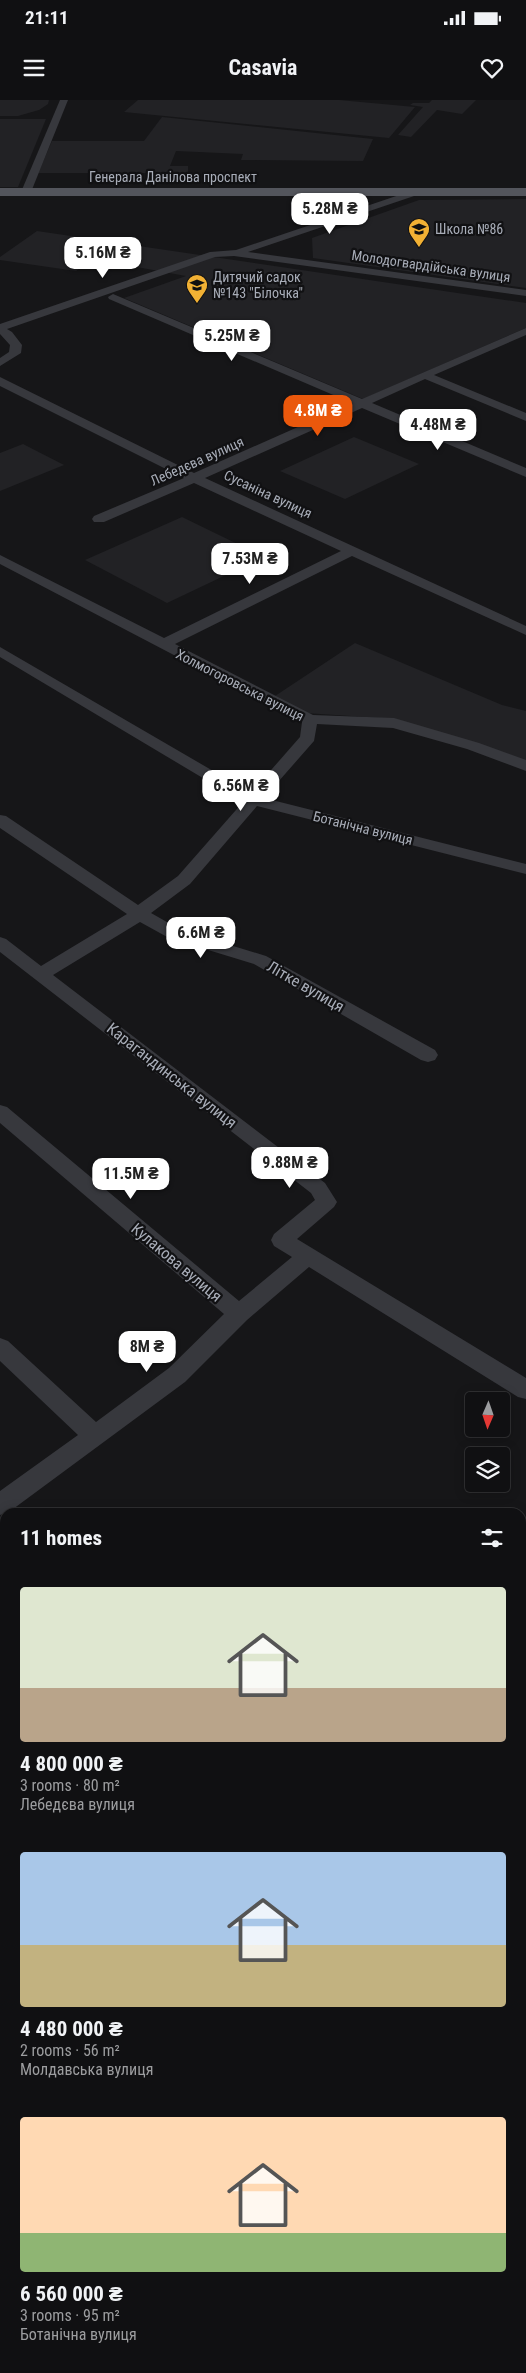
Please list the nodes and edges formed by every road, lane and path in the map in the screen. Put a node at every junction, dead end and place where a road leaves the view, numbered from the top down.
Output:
1 (64, 100) edge
2 (0, 192) edge
3 (26, 192) junction
4 (417, 192) junction
5 (526, 192) edge
6 (234, 253) junction
7 (526, 293) edge
8 (113, 297) junction
9 (526, 330) edge
10 (3, 331) edge
11 (0, 363) edge
12 (424, 375) junction
13 (0, 381) edge
14 (526, 402) edge
15 (361, 403) junction
16 (509, 410) junction
17 (526, 417) edge
18 (525, 472) edge
19 (196, 479) junction
20 (99, 520) dead end
21 (352, 551) junction
22 (0, 558) edge
23 (526, 631) edge
24 (162, 645) junction
25 (0, 651) edge
26 (310, 720) junction
27 (526, 766) edge
28 (252, 800) junction
29 (0, 820) edge
30 (526, 869) edge
31 (139, 914) junction
32 (0, 943) edge
33 (41, 974) junction
34 (428, 1055) dead end
35 (0, 1112) edge
36 (306, 1257) junction
37 (239, 1314) junction
38 (0, 1347) edge
39 (526, 1390) edge
40 (94, 1435) junction
41 (0, 1506) edge

1 - 3 street
2 - 3 main road, Генерала Данілова проспект
3 - 4 main road, Генерала Данілова проспект
4 - 5 main road, Генерала Данілова проспект
4 - 6 street
6 - 7 street, Молодогвардійська вулиця
6 - 8 street
6 - 10 street, Молодогвардійська вулиця
8 - 10 street
8 - 15 street
9 - 12 street, Лебедєва вулиця
10 - 11 street
12 - 15 street, Лебедєва вулиця
12 - 16 street
13 - 19 street, Сусаніна вулиця
14 - 16 street
15 - 18 street
15 - 19 street, Лебедєва вулиця
16 - 17 street
19 - 20 street, Лебедєва вулиця
19 - 21 street, Сусаніна вулиця
21 - 23 street, Сусаніна вулиця
21 - 24 street
22 - 24 street, Холмогоровська вулиця
24 - 26 street, Холмогоровська вулиця
25 - 28 street, Ботанічна вулиця
26 - 27 street, Холмогоровська вулиця
26 - 28 street
28 - 30 street, Ботанічна вулиця
28 - 31 street
29 - 31 street, Літке вулиця
31 - 33 street
31 - 34 street, Літке вулиця
32 - 33 street, Карагандинська вулиця
33 - 36 street, Карагандинська вулиця
35 - 37 street, Кулакова вулиця
36 - 37 street
36 - 39 street, Карагандинська вулиця
37 - 40 street
38 - 40 street
40 - 41 street

